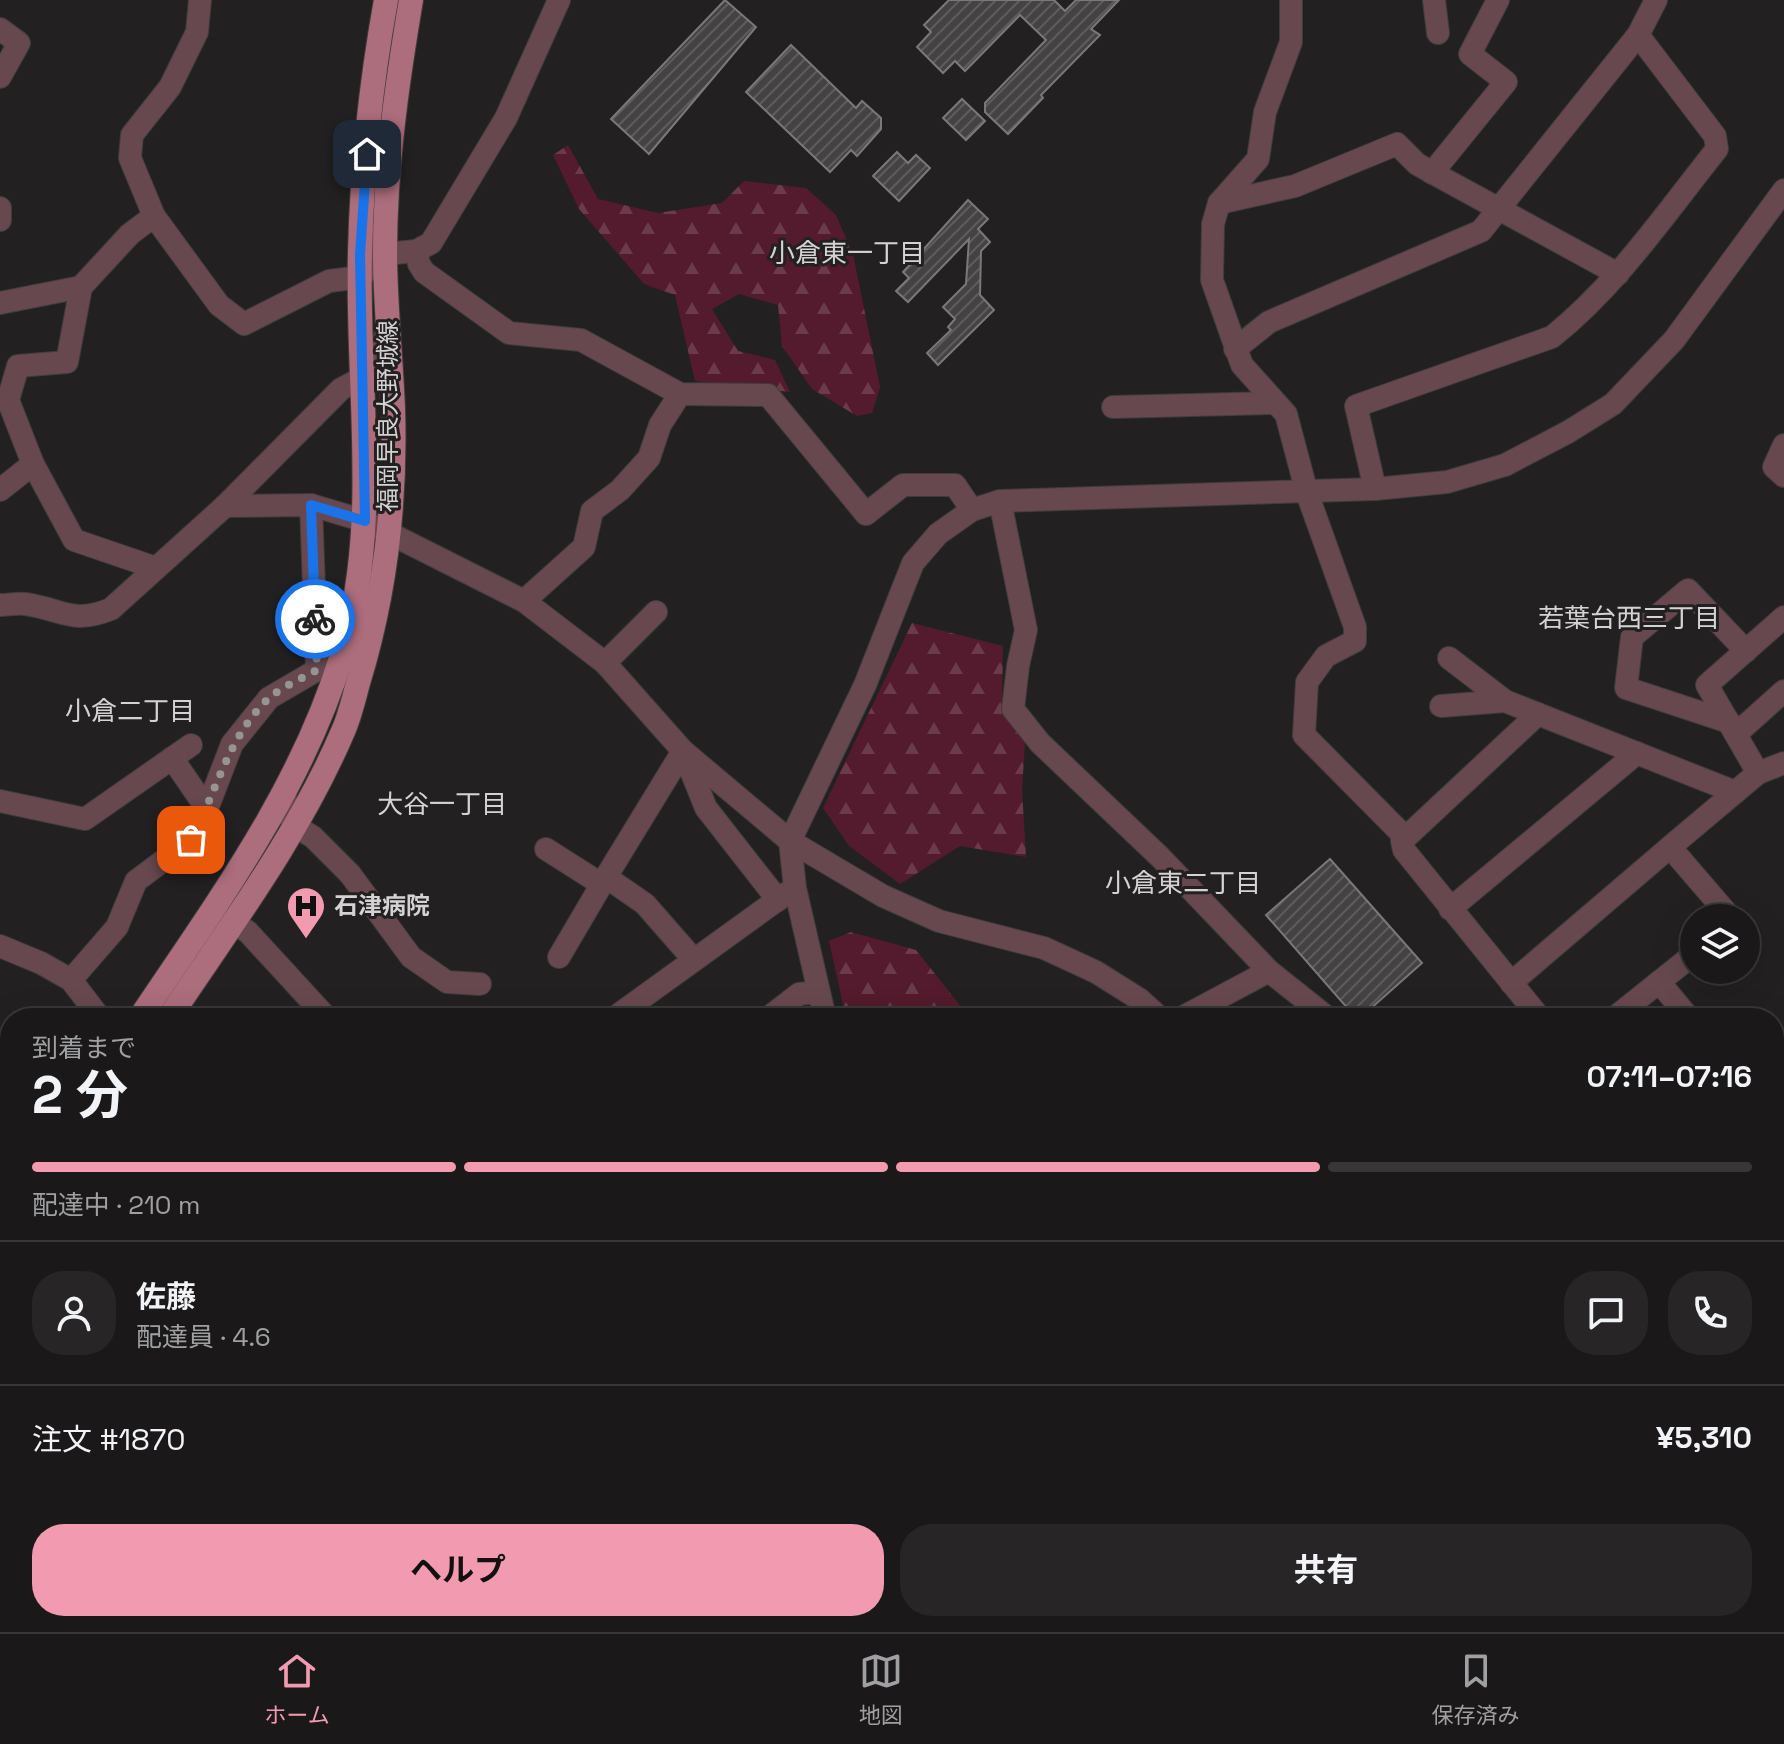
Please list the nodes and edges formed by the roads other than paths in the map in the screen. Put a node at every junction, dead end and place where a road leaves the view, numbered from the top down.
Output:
1 (200, 0) edge
2 (386, 0) edge
3 (411, 0) edge
4 (559, 0) edge
5 (1291, 0) edge
6 (1434, 0) edge
7 (1498, 0) edge
8 (1656, 0) edge
9 (0, 29) edge
10 (1438, 33) dead end
11 (1638, 35) junction
12 (0, 77) edge
13 (1432, 173) junction
14 (1784, 190) edge
15 (1219, 203) junction
16 (0, 208) edge
17 (1499, 209) junction
18 (154, 216) junction
19 (0, 220) edge
20 (386, 222) junction
21 (416, 251) junction
22 (385, 254) junction
23 (1618, 274) junction
24 (361, 277) junction
25 (81, 287) junction
26 (0, 303) edge
27 (389, 328) junction
28 (1235, 349) junction
29 (363, 378) junction
30 (680, 394) junction
31 (1275, 403) junction
32 (1113, 407) dead end
33 (1784, 445) edge
34 (33, 464) junction
35 (1784, 476) edge
36 (1375, 489) junction
37 (0, 490) edge
38 (1307, 493) junction
39 (1000, 501) junction
40 (311, 505) junction
41 (225, 506) junction
42 (972, 510) junction
43 (365, 521) junction
44 (388, 532) junction
45 (156, 568) junction
46 (524, 601) junction
47 (0, 605) edge
48 (656, 612) dead end
49 (1784, 617) edge
50 (1746, 651) junction
51 (1449, 658) dead end
52 (605, 663) junction
53 (1784, 691) edge
54 (1505, 701) junction
55 (1441, 706) dead end
56 (1538, 714) junction
57 (1732, 728) junction
58 (191, 745) dead end
59 (683, 751) junction
60 (1637, 753) junction
61 (172, 758) junction
62 (1784, 763) edge
63 (1758, 773) junction
64 (285, 791) junction
65 (1735, 792) junction
66 (0, 801) edge
67 (207, 809) junction
68 (295, 826) junction
69 (1405, 837) junction
70 (790, 841) junction
71 (1670, 847) junction
72 (546, 849) dead end
73 (251, 853) junction
74 (603, 881) junction
75 (226, 890) junction
76 (787, 894) junction
77 (1719, 904) edge
78 (1450, 909) junction
79 (234, 922) junction
80 (0, 946) edge
81 (185, 950) junction
82 (559, 957) dead end
83 (694, 960) junction
84 (1680, 965) edge
85 (1269, 971) junction
86 (71, 980) junction
87 (1659, 982) junction
88 (1511, 983) junction
89 (480, 984) dead end
90 (818, 992) junction
91 (92, 1008) edge
92 (147, 1008) edge
93 (173, 1008) edge
94 (318, 1008) edge
95 (633, 1008) edge
96 (781, 1008) edge
97 (822, 1008) edge
98 (1149, 1008) edge
99 (1200, 1008) edge
100 (1315, 1008) edge
101 (1532, 1008) edge
102 (1626, 1008) edge
103 (1681, 1008) edge

1 - 18 street
2 - 24 main road, 福岡早良大野城線
3 - 20 main road, 福岡早良大野城線
4 - 21 street
5 - 15 street
6 - 10 street
7 - 13 street
8 - 11 street
9 - 12 street
11 - 17 street
11 - 23 street
13 - 15 street
13 - 17 street
14 - 36 street
15 - 28 street
16 - 19 street
17 - 23 street
17 - 28 street
18 - 24 street
18 - 25 street
20 - 22 main road, 福岡早良大野城線
20 - 24 street
21 - 22 street
21 - 30 street
22 - 27 main road, 福岡早良大野城線
23 - 36 street
24 - 29 main road, 福岡早良大野城線
25 - 26 street
25 - 34 street
27 - 29 street
27 - 44 main road, 福岡早良大野城線
28 - 31 street
29 - 41 street
29 - 43 main road, 福岡早良大野城線
30 - 42 street
30 - 46 street
31 - 32 street
31 - 38 street
33 - 35 street
34 - 37 street
34 - 45 street
36 - 38 street
38 - 39 street
38 - 69 street
39 - 42 street
39 - 85 street
40 - 41 street
40 - 43 street
40 - 67 street
41 - 45 street
42 - 70 street
43 - 44 street
43 - 64 main road, 福岡早良大野城線
44 - 46 street
44 - 68 main road, 福岡早良大野城線
45 - 47 street
46 - 52 street
48 - 52 street
49 - 50 street
50 - 57 street
50 - 57 street
51 - 54 street
52 - 59 street
53 - 57 street
54 - 55 street
54 - 56 street
56 - 60 street
56 - 69 street
57 - 63 street
58 - 61 street
59 - 70 street
59 - 74 street
59 - 76 street
60 - 65 street
60 - 78 street
61 - 66 street
61 - 67 street
62 - 63 street
63 - 65 street
64 - 68 street
64 - 73 main road, 福岡早良大野城線
65 - 71 street
67 - 86 street
68 - 73 street
68 - 79 main road, 福岡早良大野城線
68 - 89 street
69 - 78 street
70 - 76 street
70 - 98 street
71 - 77 street
71 - 88 street
72 - 74 street
73 - 75 main road, 福岡早良大野城線
74 - 82 street
74 - 83 street
75 - 79 street
75 - 81 main road, 福岡早良大野城線
76 - 83 street
76 - 90 street
78 - 88 street
79 - 81 street
79 - 93 main road, 福岡早良大野城線
79 - 94 street
80 - 86 street
81 - 92 main road, 福岡早良大野城線
83 - 95 street
84 - 87 street
85 - 99 street
85 - 100 street
86 - 91 street
87 - 102 street
87 - 103 street
88 - 101 street
90 - 96 street
90 - 97 street

